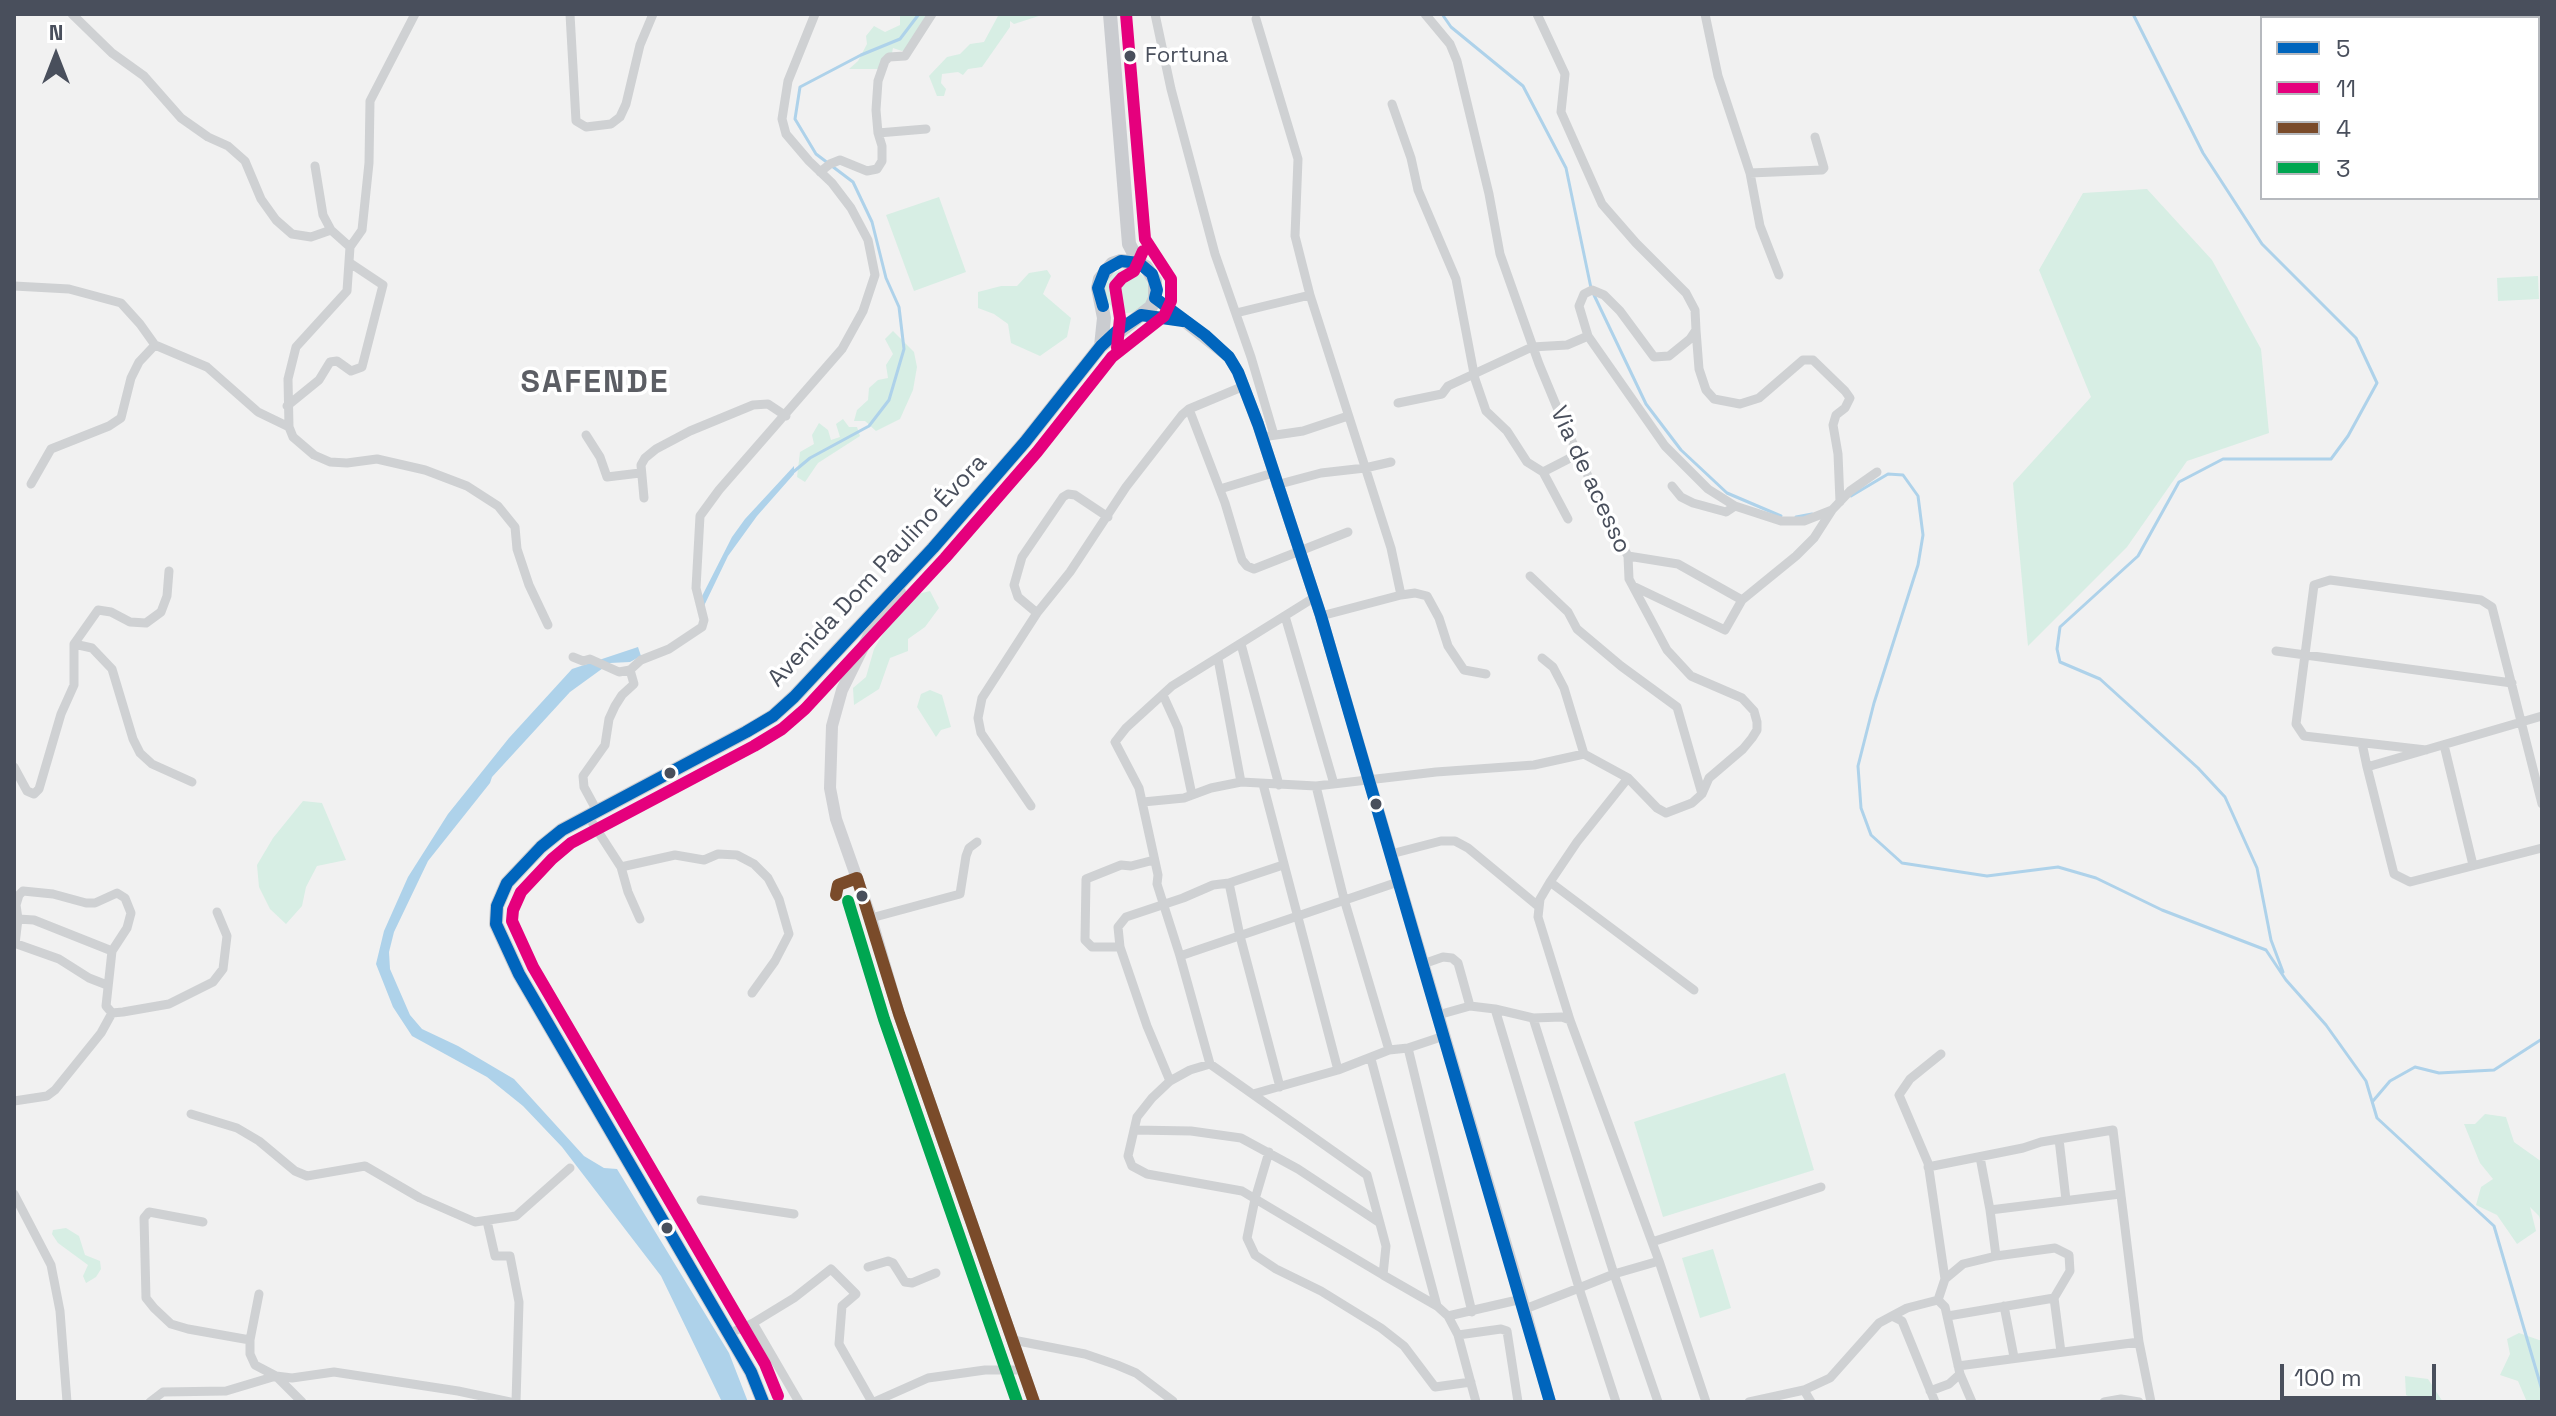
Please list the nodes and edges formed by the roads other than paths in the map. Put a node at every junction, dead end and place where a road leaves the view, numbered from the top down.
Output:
1 (72, 14) edge
2 (415, 14) edge
3 (570, 14) edge
4 (653, 14) edge
5 (815, 14) edge
6 (932, 14) edge
7 (1110, 14) edge
8 (1155, 14) edge
9 (1425, 14) edge
10 (1537, 14) edge
11 (1705, 14) edge
12 (1256, 19) dead end
13 (1392, 104) dead end
14 (926, 129) dead end
15 (878, 133) junction
16 (1815, 137) dead end
17 (315, 166) dead end
18 (820, 172) junction
19 (1750, 173) junction
20 (331, 230) junction
21 (1129, 244) junction
22 (350, 247) junction
23 (1121, 261) junction
24 (350, 263) junction
25 (1139, 263) junction
26 (1779, 275) dead end
27 (14, 286) edge
28 (1310, 295) junction
29 (1155, 298) junction
30 (1103, 306) junction
31 (1236, 313) junction
32 (1137, 316) junction
33 (1183, 321) junction
34 (1696, 330) junction
35 (1588, 336) junction
36 (155, 345) junction
37 (1101, 346) junction
38 (1532, 347) junction
39 (1474, 374) junction
40 (1244, 386) junction
41 (1398, 403) dead end
42 (287, 406) junction
43 (1189, 409) junction
44 (786, 416) junction
45 (1348, 416) junction
46 (289, 427) junction
47 (586, 435) dead end
48 (1268, 436) junction
49 (1578, 454) junction
50 (1391, 462) dead end
51 (1365, 468) junction
52 (1543, 472) junction
53 (1877, 472) dead end
54 (640, 473) junction
55 (1275, 479) junction
56 (31, 484) dead end
57 (1672, 486) dead end
58 (1220, 489) junction
59 (644, 498) dead end
60 (1840, 502) junction
61 (1735, 506) junction
62 (1832, 510) junction
63 (1108, 517) junction
64 (1568, 519) dead end
65 (1348, 532) dead end
66 (933, 548) junction
67 (1299, 553) junction
68 (1628, 556) junction
69 (169, 571) dead end
70 (1530, 576) dead end
71 (1635, 587) junction
72 (1401, 595) junction
73 (1315, 597) junction
74 (1742, 600) junction
75 (1037, 613) junction
76 (1285, 616) junction
77 (1321, 616) junction
78 (548, 625) dead end
79 (74, 644) junction
80 (1241, 644) junction
81 (2276, 651) dead end
82 (2305, 655) junction
83 (573, 657) dead end
84 (1542, 658) dead end
85 (1218, 659) junction
86 (624, 671) junction
87 (1486, 674) dead end
88 (2512, 683) junction
89 (1163, 695) junction
90 (2542, 716) edge
91 (2522, 722) junction
92 (2362, 743) junction
93 (2444, 745) junction
94 (2426, 750) junction
95 (1584, 754) junction
96 (14, 767) edge
97 (2367, 767) junction
98 (1368, 778) junction
99 (1628, 778) junction
100 (192, 782) dead end
101 (1241, 782) junction
102 (1263, 784) junction
103 (1334, 784) junction
104 (1279, 785) junction
105 (1316, 786) junction
106 (1702, 794) junction
107 (1192, 795) junction
108 (1143, 802) junction
109 (2542, 804) edge
110 (1031, 806) dead end
111 (593, 814) junction
112 (977, 842) dead end
113 (2542, 848) edge
114 (1391, 854) junction
115 (1154, 860) junction
116 (1283, 865) junction
117 (2473, 865) junction
118 (621, 867) junction
119 (1398, 882) junction
120 (1550, 882) junction
121 (1229, 883) junction
122 (1344, 899) junction
123 (1163, 903) junction
124 (1538, 906) junction
125 (217, 912) dead end
126 (1296, 916) junction
127 (871, 918) junction
128 (18, 919) junction
129 (640, 919) dead end
130 (1240, 936) junction
131 (15, 943) edge
132 (1120, 947) junction
133 (112, 951) junction
134 (1180, 956) junction
135 (1423, 964) junction
136 (107, 985) junction
137 (1694, 990) dead end
138 (752, 993) dead end
139 (1470, 1006) junction
140 (1495, 1009) junction
141 (112, 1013) junction
142 (1438, 1015) junction
143 (1533, 1018) junction
144 (1570, 1020) junction
145 (1444, 1036) junction
146 (1408, 1048) junction
147 (1389, 1050) junction
148 (1941, 1054) dead end
149 (1371, 1059) junction
150 (1210, 1064) junction
151 (1338, 1070) junction
152 (1170, 1081) junction
153 (1280, 1087) junction
154 (1253, 1094) junction
155 (14, 1101) edge
156 (191, 1114) dead end
157 (1134, 1130) junction
158 (2059, 1139) junction
159 (1269, 1152) junction
160 (1980, 1157) junction
161 (1928, 1167) junction
162 (570, 1168) dead end
163 (1821, 1187) dead end
164 (14, 1194) edge
165 (2120, 1194) junction
166 (1255, 1199) junction
167 (701, 1200) dead end
168 (2066, 1200) junction
169 (1990, 1210) junction
170 (794, 1214) dead end
171 (487, 1221) junction
172 (203, 1222) dead end
173 (1380, 1223) junction
174 (1652, 1242) junction
175 (1996, 1256) junction
176 (1659, 1261) junction
177 (868, 1267) dead end
178 (936, 1273) dead end
179 (1614, 1274) junction
180 (1383, 1275) junction
181 (1945, 1279) junction
182 (1579, 1288) junction
183 (259, 1294) dead end
184 (2054, 1298) junction
185 (1938, 1300) junction
186 (1524, 1304) junction
187 (1437, 1306) junction
188 (2004, 1306) junction
189 (1472, 1312) junction
190 (1448, 1316) junction
191 (1892, 1316) junction
192 (1948, 1316) junction
193 (753, 1323) junction
194 (728, 1334) junction
195 (1458, 1335) junction
196 (250, 1340) junction
197 (1013, 1340) junction
198 (2139, 1342) junction
199 (2061, 1352) junction
200 (2014, 1357) junction
201 (1023, 1370) junction
202 (1959, 1370) junction
203 (276, 1376) junction
204 (1471, 1382) junction
205 (1804, 1390) junction
206 (1930, 1391) junction
207 (163, 1392) junction
208 (1173, 1401) edge
209 (67, 1402) edge
210 (150, 1402) edge
211 (177, 1402) edge
212 (302, 1402) edge
213 (510, 1402) edge
214 (516, 1402) edge
215 (763, 1402) edge
216 (799, 1402) edge
217 (873, 1402) edge
218 (1034, 1402) edge
219 (1476, 1402) edge
220 (1518, 1402) edge
221 (1550, 1402) edge
222 (1616, 1402) edge
223 (1658, 1402) edge
224 (1706, 1402) edge
225 (1749, 1402) edge
226 (1811, 1402) edge
227 (1935, 1402) edge
228 (1972, 1402) edge
229 (2104, 1402) edge
230 (2139, 1402) edge
231 (2151, 1402) edge

1 - 20 street
2 - 22 street
3 - 4 street
5 - 18 street
6 - 15 street
7 - 21 main road
8 - 31 street
9 - 38 street, Via de acesso
10 - 34 street
11 - 19 street
12 - 28 street
13 - 39 street
14 - 15 street
15 - 18 street
16 - 19 street
17 - 20 street
18 - 44 street
19 - 26 street
20 - 22 street
21 - 23 main road
21 - 25 main road
22 - 24 street
23 - 25 main road
23 - 30 main road
24 - 42 street
24 - 42 street
25 - 29 main road
27 - 36 street
28 - 31 street
28 - 45 street
29 - 32 main road
29 - 33 street
30 - 32 main road
30 - 37 main road
31 - 48 street
32 - 33 street
32 - 37 main road, Avenida Dom Paulino Évora
33 - 40 street
34 - 35 street
34 - 60 street
35 - 38 street
35 - 61 street
36 - 46 street
36 - 56 street
37 - 66 main road, Avenida Dom Paulino Évora
38 - 39 street
38 - 49 street, Via de acesso
39 - 41 street
39 - 52 street
40 - 43 street
40 - 48 street
42 - 46 street
43 - 58 street
43 - 63 street
44 - 54 street
44 - 86 street
45 - 48 street
45 - 51 street
46 - 78 street
47 - 54 street
48 - 55 street
49 - 52 street
49 - 68 street, Via de acesso
50 - 51 street
51 - 55 street
51 - 72 street
52 - 64 street
53 - 60 street
54 - 59 street
55 - 58 street
55 - 67 street
57 - 61 street
58 - 67 street
60 - 62 street
61 - 62 street
62 - 74 street
63 - 75 street
63 - 75 street
65 - 67 street
66 - 111 main road, Avenida Dom Paulino Évora
66 - 127 street
67 - 73 street
68 - 71 street, Via de acesso
68 - 74 street
69 - 79 street
70 - 106 street
71 - 74 street
71 - 106 street, Via de acesso
72 - 77 street
72 - 87 street
73 - 76 street
73 - 77 street
75 - 110 street
76 - 80 street
76 - 103 street
77 - 98 street
79 - 96 street
79 - 100 street
80 - 85 street
80 - 104 street
81 - 82 street
82 - 88 street
82 - 88 street
82 - 92 street
83 - 86 street
84 - 95 street
85 - 89 street
85 - 101 street
86 - 111 street
88 - 91 street
89 - 107 street
89 - 108 street
90 - 91 street
91 - 93 street
91 - 109 street
92 - 94 street
92 - 97 street
93 - 94 street
93 - 117 street
94 - 97 street
95 - 98 street
95 - 99 street, Via de acesso
97 - 117 street
98 - 103 street
98 - 114 street
99 - 106 street, Via de acesso
99 - 120 street
101 - 102 street
101 - 107 street
102 - 104 street
102 - 116 street
103 - 105 street
104 - 105 street
105 - 122 street
107 - 108 street
108 - 115 street
111 - 118 street
111 - 194 main road, Avenida Dom Paulino Évora
112 - 127 street
113 - 117 street
114 - 119 street
114 - 124 street
115 - 123 street
115 - 132 street
116 - 121 street
116 - 126 street
118 - 129 street
118 - 138 street
119 - 122 street
119 - 135 street
120 - 124 street
120 - 137 street
121 - 123 street
121 - 130 street
122 - 126 street
122 - 147 street
123 - 132 street
123 - 134 street
124 - 144 street
125 - 141 street
126 - 130 street
126 - 151 street
127 - 197 street
128 - 131 street
128 - 133 street
128 - 133 street
130 - 134 street
130 - 153 street
131 - 136 street
132 - 152 street
133 - 136 street
134 - 150 street
135 - 139 street
135 - 142 street
136 - 141 street
139 - 140 street
139 - 142 street
140 - 143 street
140 - 182 street
141 - 155 street
142 - 145 street
143 - 144 street
143 - 179 street
144 - 174 street
145 - 146 street
145 - 186 street
146 - 147 street
146 - 189 street
147 - 149 street
148 - 161 street
149 - 151 street
149 - 187 street
150 - 152 street
150 - 154 street
151 - 153 street
152 - 157 street
153 - 154 street
154 - 173 street
156 - 171 street
157 - 159 street
157 - 166 street
158 - 160 street
158 - 165 street
158 - 168 street
159 - 166 street
159 - 173 street
160 - 161 street
160 - 169 street
161 - 181 street
162 - 171 street
163 - 174 street
164 - 209 street
165 - 168 street
165 - 198 street
166 - 180 street
166 - 204 street
167 - 170 street
168 - 169 street
169 - 175 street
171 - 214 street
172 - 196 street
173 - 180 street
174 - 176 street
175 - 181 street
175 - 184 street
176 - 179 street
176 - 224 street
177 - 178 street
179 - 182 street
179 - 223 street
180 - 187 street
181 - 185 street
182 - 186 street
182 - 222 street
183 - 196 street
184 - 188 street
184 - 199 street
185 - 191 street
185 - 192 street
186 - 189 street
186 - 221 street
187 - 190 street
188 - 192 street
188 - 200 street
189 - 190 street
190 - 195 street
191 - 205 street
191 - 206 street
192 - 202 street
193 - 194 street
193 - 216 street
193 - 217 street
194 - 215 main road, Avenida Dom Paulino Évora
195 - 204 street
195 - 220 street
196 - 203 street
197 - 201 street
197 - 208 street
198 - 199 street
198 - 231 street
199 - 200 street
200 - 202 street
201 - 217 street
201 - 218 street
202 - 206 street
202 - 228 street
203 - 207 street
203 - 212 street
203 - 213 street
204 - 219 street
205 - 225 street
205 - 226 street
206 - 227 street
207 - 210 street
207 - 211 street
229 - 230 street

